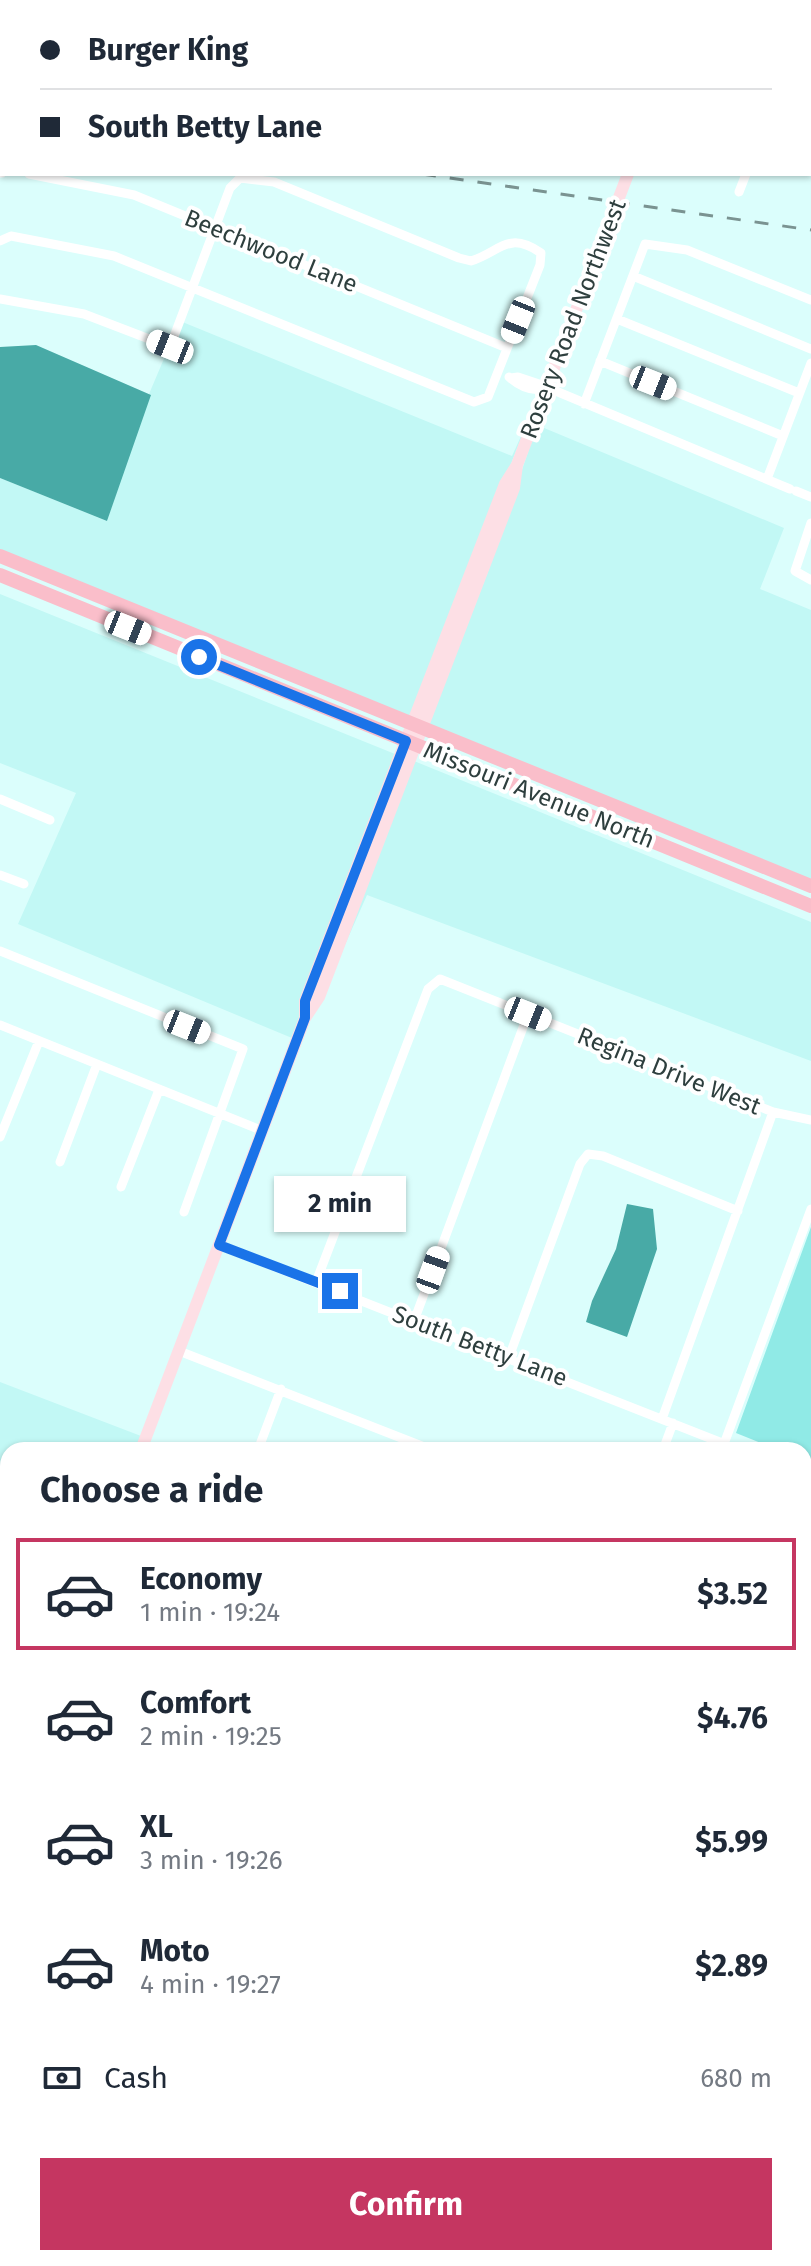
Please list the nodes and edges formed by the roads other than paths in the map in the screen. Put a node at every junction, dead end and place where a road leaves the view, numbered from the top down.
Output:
1 (41, 176) edge
2 (627, 176) edge
3 (745, 176) edge
4 (739, 192) dead end
5 (216, 228) junction
6 (0, 241) edge
7 (633, 276) junction
8 (193, 288) junction
9 (0, 299) edge
10 (811, 300) edge
11 (617, 319) junction
12 (507, 348) junction
13 (811, 349) edge
14 (600, 361) junction
15 (811, 363) edge
16 (498, 373) junction
17 (545, 389) junction
18 (799, 393) junction
19 (584, 404) junction
20 (783, 436) junction
21 (517, 465) junction
22 (767, 479) junction
23 (811, 497) edge
24 (811, 523) edge
25 (0, 556) edge
26 (474, 565) junction
27 (0, 575) edge
28 (811, 580) edge
29 (141, 613) junction
30 (463, 622) junction
31 (116, 623) junction
32 (147, 636) junction
33 (246, 656) junction
34 (417, 726) junction
35 (411, 742) junction
36 (0, 799) edge
37 (561, 803) junction
38 (50, 820) dead end
39 (668, 828) junction
40 (652, 841) junction
41 (749, 861) junction
42 (0, 875) edge
43 (24, 884) dead end
44 (811, 886) edge
45 (811, 906) edge
46 (0, 951) edge
47 (528, 1014) junction
48 (0, 1025) edge
49 (39, 1041) junction
50 (97, 1064) junction
51 (159, 1090) junction
52 (773, 1112) junction
53 (220, 1114) junction
54 (811, 1120) edge
55 (263, 1131) junction
56 (0, 1137) edge
57 (60, 1162) dead end
58 (121, 1187) dead end
59 (811, 1209) edge
60 (738, 1211) junction
61 (184, 1212) dead end
62 (219, 1245) junction
63 (316, 1282) junction
64 (414, 1321) junction
65 (179, 1351) junction
66 (509, 1357) junction
67 (281, 1389) junction
68 (662, 1419) junction
69 (673, 1423) junction
70 (144, 1442) edge
71 (261, 1442) edge
72 (412, 1442) edge
73 (666, 1442) edge
74 (719, 1442) edge
75 (725, 1442) edge

1 - 5 street, Beechwood Lane
2 - 17 street, Rosery Road Northwest
3 - 4 street
5 - 8 street
5 - 12 street, Beechwood Lane
5 - 12 street
6 - 8 street
7 - 10 street
7 - 11 street
7 - 13 street
8 - 9 street
8 - 16 street
11 - 14 street
11 - 18 street
12 - 16 street
14 - 19 street
14 - 20 street
15 - 18 street
16 - 17 street
17 - 19 street
17 - 21 street, Rosery Road Northwest
18 - 20 street
19 - 22 street
20 - 22 street
21 - 26 street, Rosery Road Northwest
21 - 30 street, Rosery Road Northwest
22 - 23 street
24 - 28 street
25 - 29 main road, Missouri Avenue North
26 - 30 street
26 - 34 street, Rosery Road Northwest
27 - 31 main road, Missouri Avenue North
29 - 31 main road
29 - 33 main road, Missouri Avenue North
30 - 34 street, Rosery Road Northwest
31 - 32 main road, Missouri Avenue North
32 - 33 main road
32 - 35 main road, Missouri Avenue North
33 - 34 main road, Missouri Avenue North
34 - 35 street
34 - 39 main road, Missouri Avenue North
35 - 37 main road, Missouri Avenue North
35 - 55 street
36 - 38 street
37 - 39 main road
37 - 40 main road, Missouri Avenue North
39 - 41 main road, Missouri Avenue North
40 - 41 main road
40 - 45 main road, Missouri Avenue North
41 - 44 main road, Missouri Avenue North
42 - 43 street
46 - 53 street
47 - 52 street, Regina Drive West
47 - 63 street, Regina Drive West
47 - 64 street
48 - 49 street
49 - 50 street
49 - 56 street
50 - 51 street
50 - 57 street
51 - 53 street
51 - 58 street
52 - 54 street, Regina Drive West
52 - 60 street
53 - 55 street
53 - 61 street
55 - 62 street
59 - 75 street
60 - 66 street
60 - 68 street
62 - 63 street, South Betty Lane
62 - 65 street
63 - 64 street, South Betty Lane
64 - 66 street, South Betty Lane
65 - 67 street
65 - 70 street
66 - 68 street, South Betty Lane
67 - 71 street
67 - 72 street
68 - 69 street, South Betty Lane
69 - 73 street
69 - 74 street, South Betty Lane

